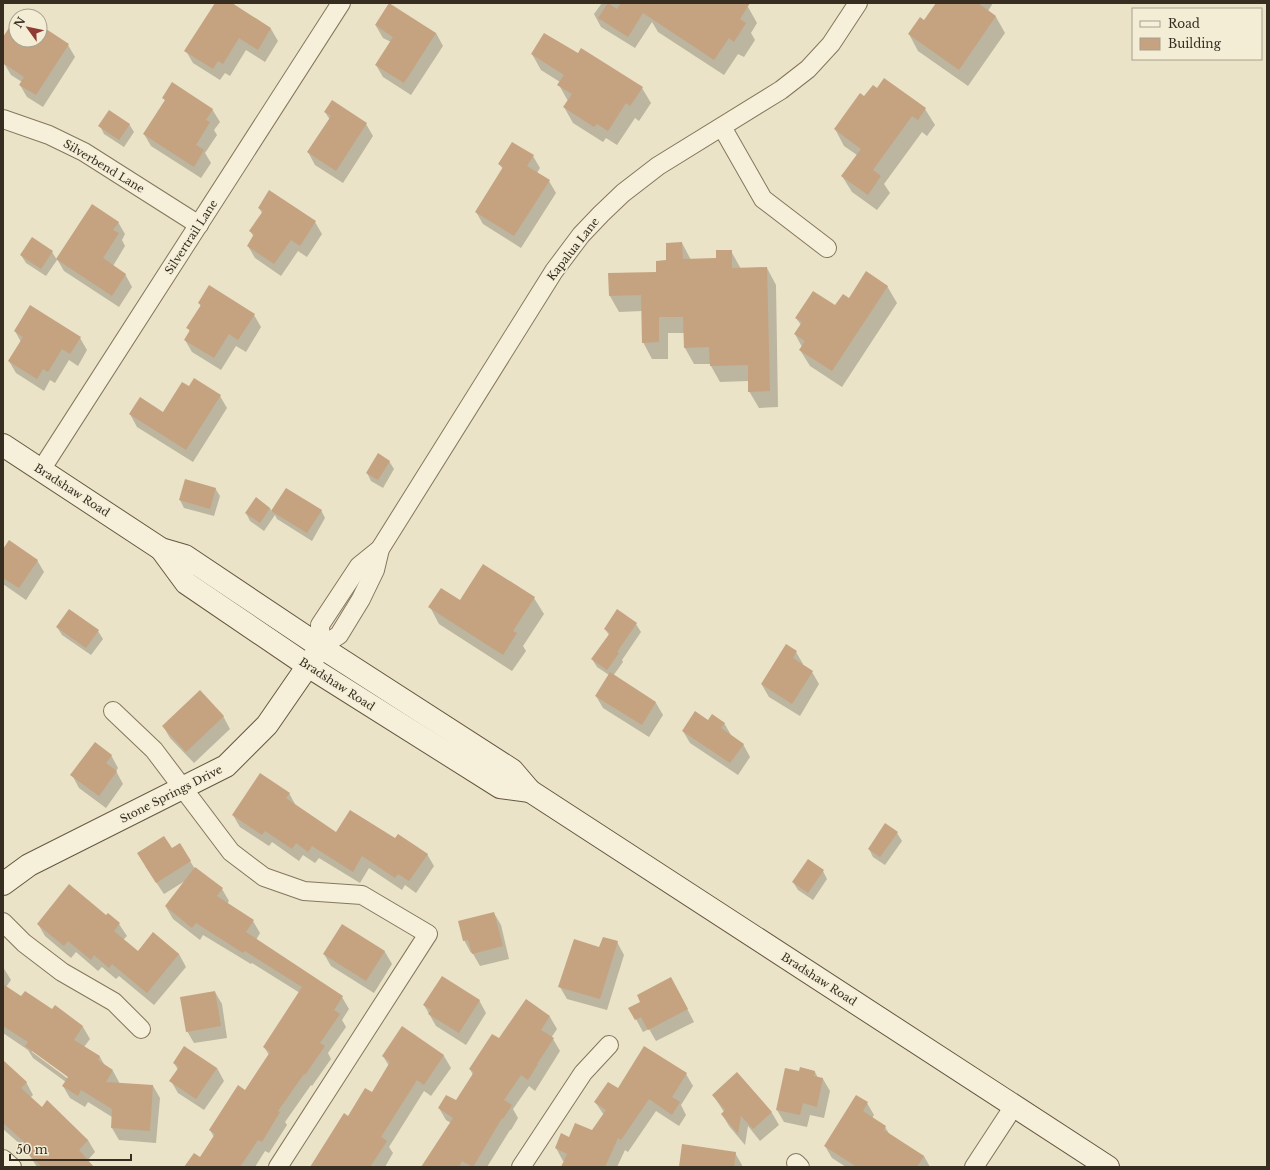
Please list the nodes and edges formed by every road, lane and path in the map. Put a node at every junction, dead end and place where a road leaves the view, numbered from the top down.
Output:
1 (341, 3) edge
2 (858, 3) edge
3 (3, 119) edge
4 (722, 127) junction
5 (199, 224) junction
6 (827, 248) dead end
7 (3, 445) edge
8 (41, 470) junction
9 (161, 549) junction
10 (321, 647) junction
11 (308, 666) junction
12 (113, 711) dead end
13 (182, 789) junction
14 (530, 791) junction
15 (3, 884) edge
16 (3, 922) edge
17 (141, 1029) dead end
18 (609, 1045) dead end
19 (1014, 1106) junction
20 (3, 1159) edge
21 (12, 1167) edge
22 (278, 1167) edge
23 (521, 1167) edge
24 (974, 1167) edge
25 (1108, 1167) edge

1 - 5 street, Silvertrail Lane
2 - 4 street, Kapalua Lane
3 - 5 street, Silverbend Lane
4 - 6 street
4 - 10 street, Kapalua Lane
5 - 8 street, Silvertrail Lane
7 - 8 main road, Bradshaw Road
8 - 9 main road, Bradshaw Road
9 - 10 main road, Bradshaw Road
9 - 11 main road, Bradshaw Road
10 - 11 main road, Stone Springs Drive
10 - 14 main road, Bradshaw Road
11 - 13 main road, Stone Springs Drive
11 - 14 main road, Bradshaw Road
12 - 13 street
13 - 15 main road, Stone Springs Drive
13 - 22 street
14 - 19 main road, Bradshaw Road
16 - 17 street
18 - 23 street
19 - 24 street
19 - 25 main road, Bradshaw Road
20 - 21 street

